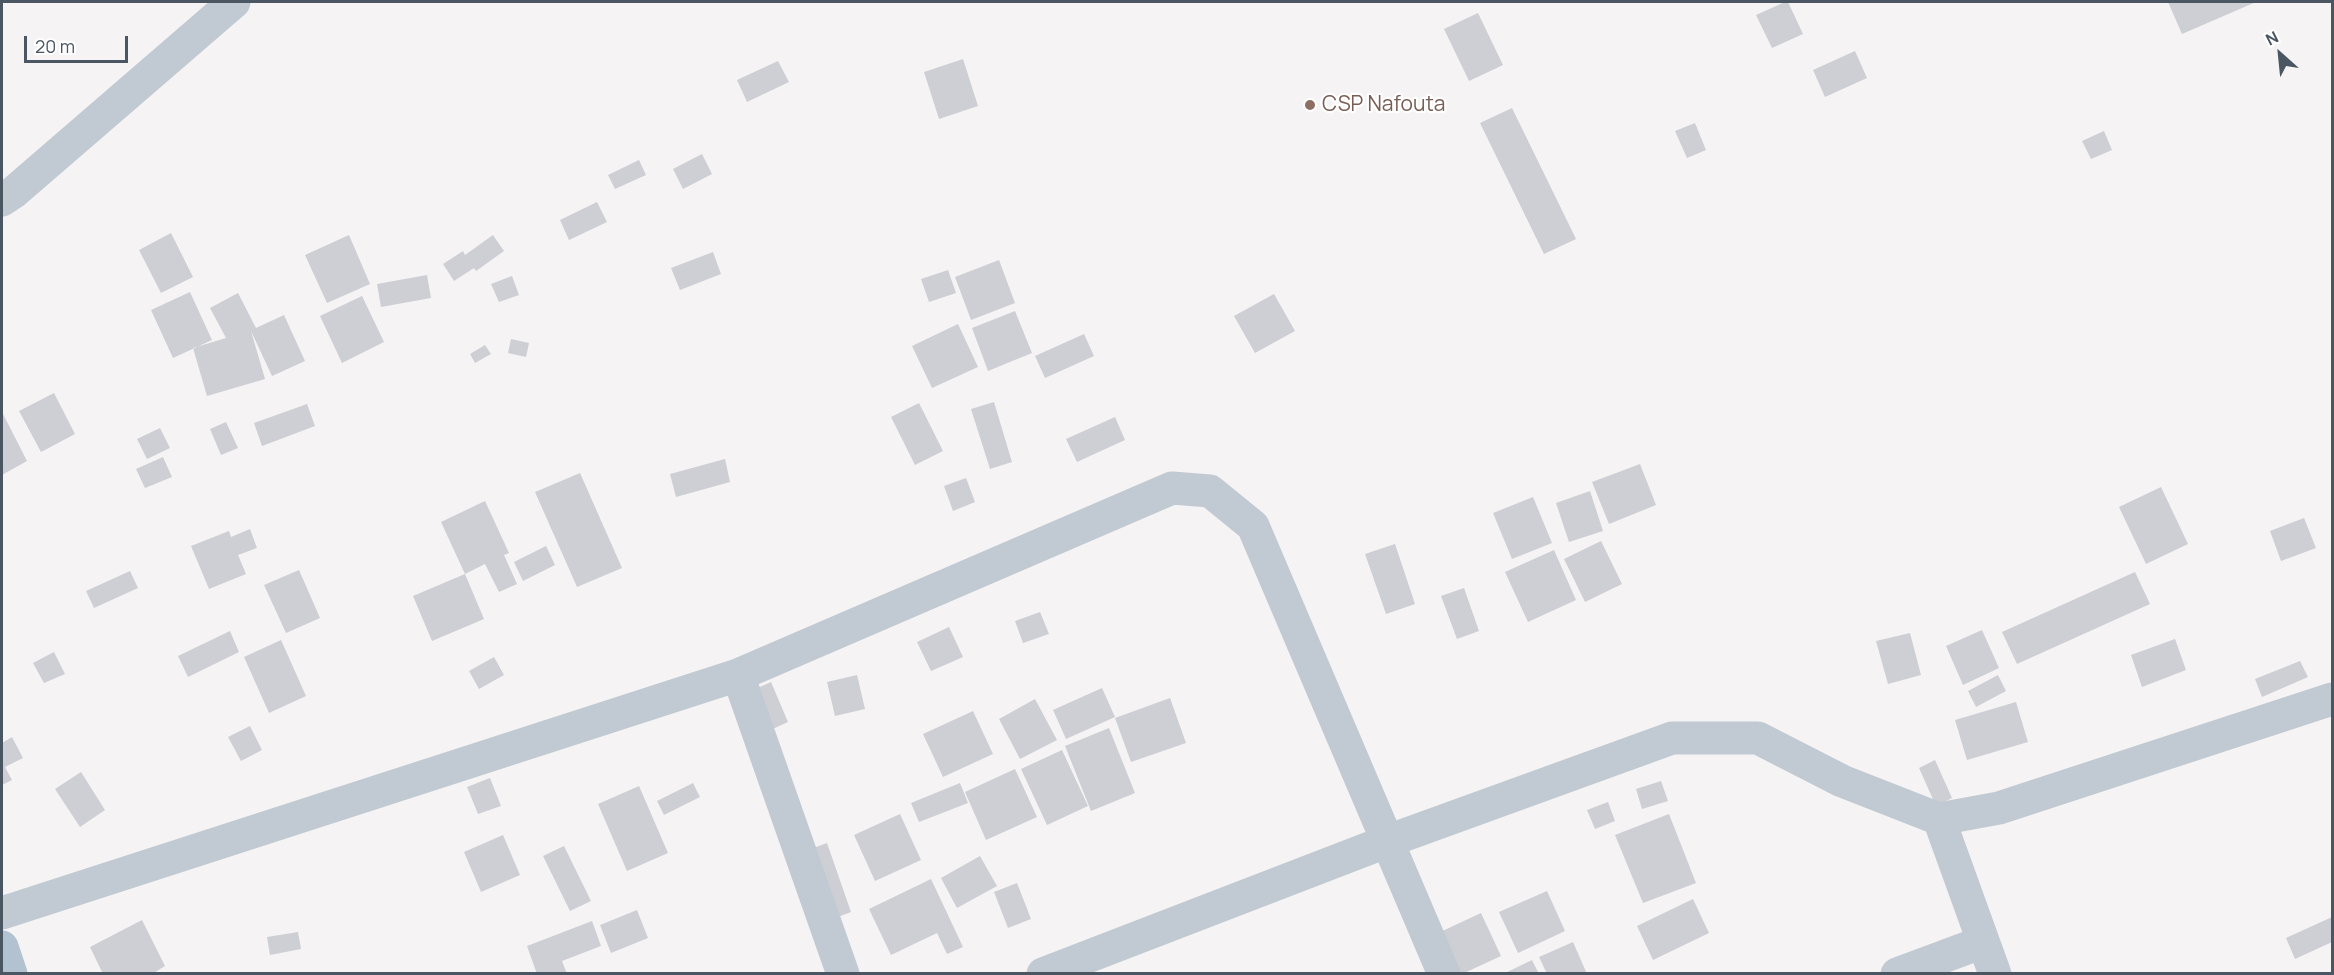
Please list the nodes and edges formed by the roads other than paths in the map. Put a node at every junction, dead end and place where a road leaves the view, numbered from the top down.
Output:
1 (234, 2) edge
2 (2, 200) edge
3 (738, 675) junction
4 (2332, 699) edge
5 (1939, 819) junction
6 (1388, 841) junction
7 (2, 913) edge
8 (1983, 942) junction
9 (2, 947) edge
10 (11, 974) edge
11 (843, 974) edge
12 (1043, 974) edge
13 (1444, 974) edge
14 (1897, 974) edge
15 (1995, 974) edge

1 - 2 street
3 - 6 street
3 - 7 street
3 - 11 street
4 - 5 street
5 - 6 street
5 - 8 street
6 - 12 street
6 - 13 street
8 - 14 street
8 - 15 street
9 - 10 main road

